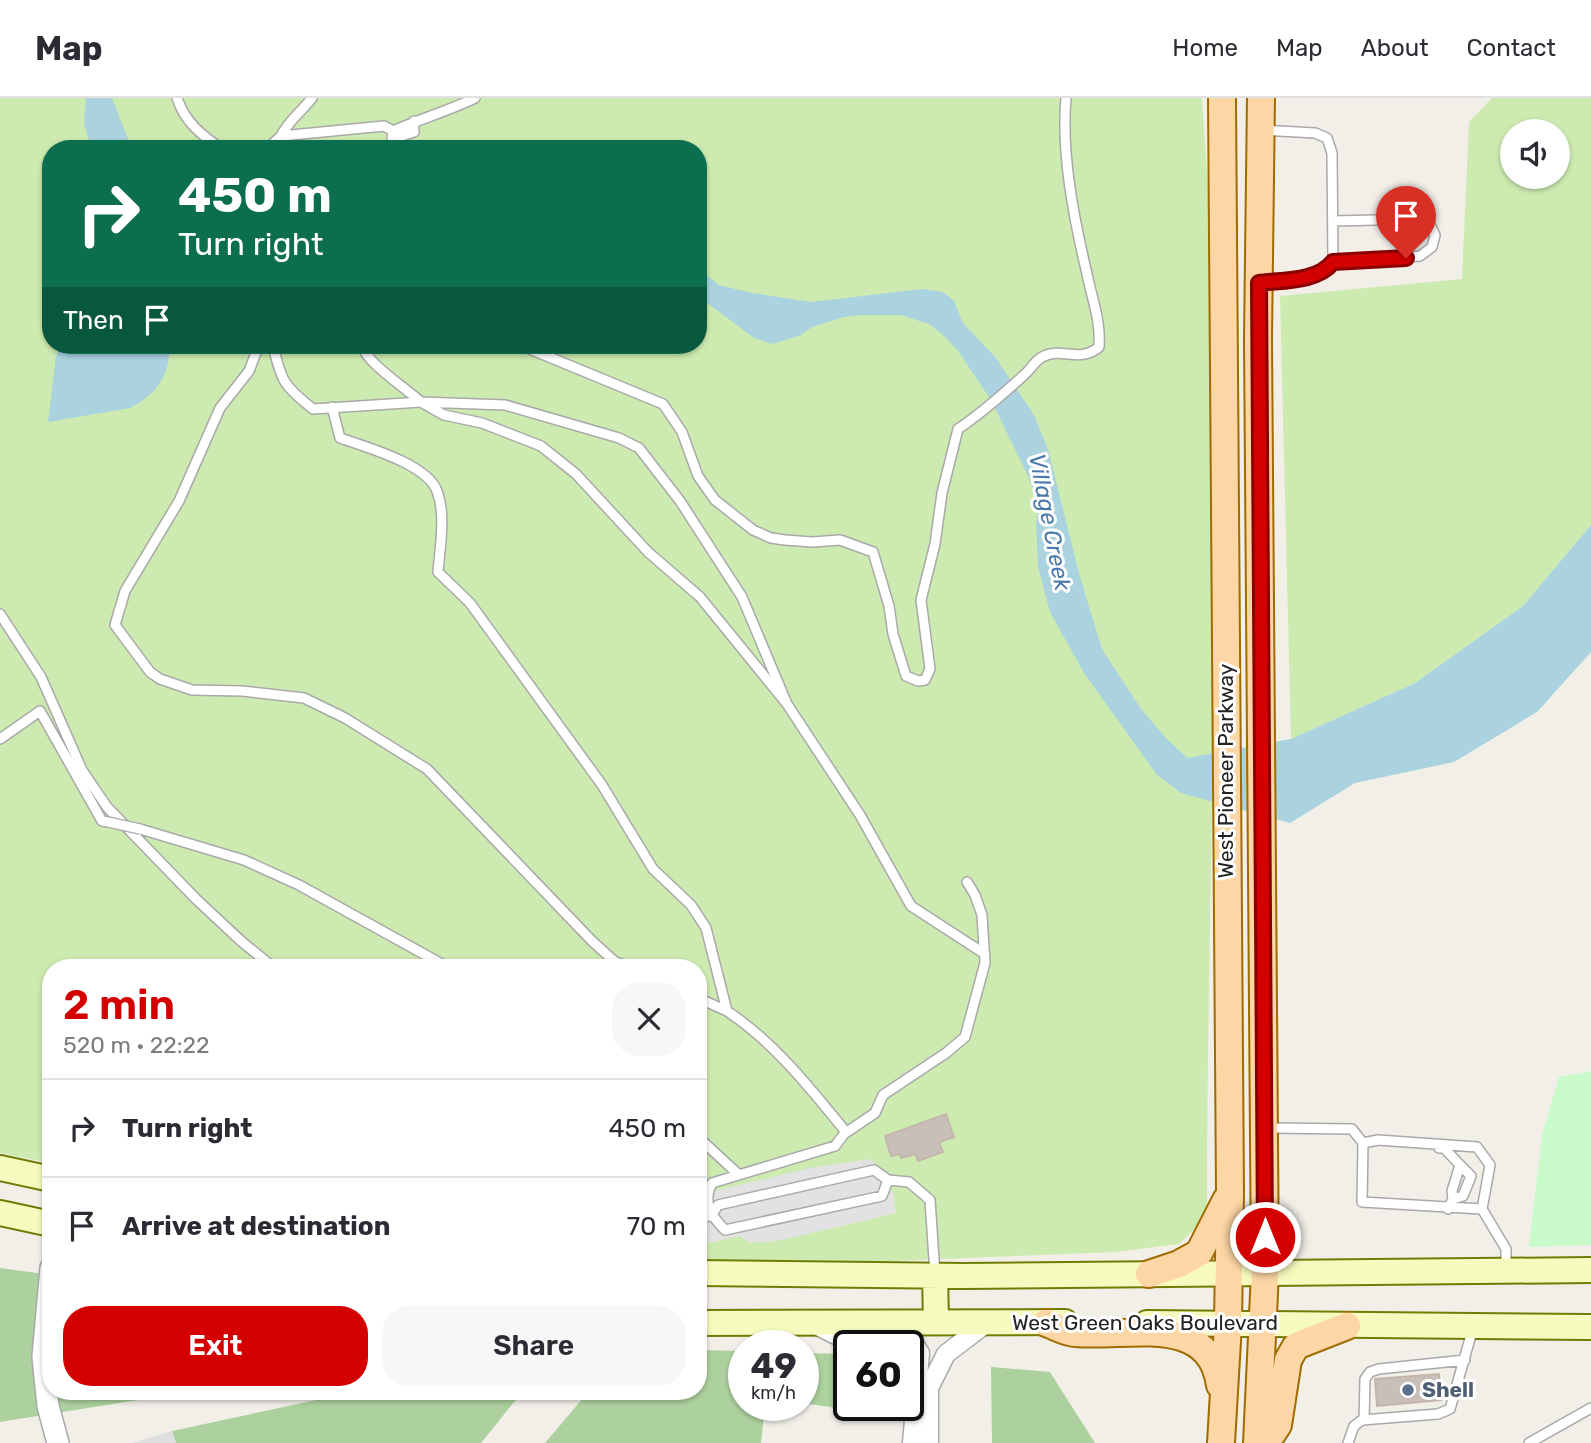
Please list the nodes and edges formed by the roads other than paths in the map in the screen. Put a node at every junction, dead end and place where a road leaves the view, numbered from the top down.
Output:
1 (177, 98) edge
2 (312, 98) edge
3 (475, 98) edge
4 (1066, 98) edge
5 (1261, 98) edge
6 (1222, 111) edge
7 (1261, 130) junction
8 (281, 136) junction
9 (208, 140) edge
10 (277, 140) edge
11 (1333, 221) junction
12 (1333, 262) junction
13 (1259, 283) junction
14 (256, 354) edge
15 (275, 354) edge
16 (366, 354) edge
17 (542, 354) edge
18 (421, 402) junction
19 (332, 407) junction
20 (1224, 493) junction
21 (1261, 493) junction
22 (0, 614) edge
23 (788, 704) junction
24 (0, 739) edge
25 (967, 882) dead end
26 (985, 954) junction
27 (263, 959) edge
28 (433, 959) edge
29 (612, 959) edge
30 (707, 1002) edge
31 (727, 1011) junction
32 (1264, 1128) junction
33 (846, 1132) junction
34 (1378, 1140) junction
35 (1363, 1143) junction
36 (707, 1145) edge
37 (0, 1168) edge
38 (738, 1174) junction
39 (42, 1177) edge
40 (888, 1180) junction
41 (1230, 1192) junction
42 (1448, 1209) junction
43 (1482, 1209) junction
44 (0, 1213) edge
45 (707, 1216) edge
46 (710, 1216) junction
47 (42, 1222) edge
48 (1591, 1270) edge
49 (1506, 1271) junction
50 (1265, 1272) junction
51 (707, 1273) edge
52 (1229, 1273) junction
53 (1149, 1274) junction
54 (935, 1276) junction
55 (810, 1321) junction
56 (936, 1322) junction
57 (988, 1322) junction
58 (1046, 1322) junction
59 (707, 1323) edge
60 (1264, 1323) junction
61 (1228, 1324) junction
62 (1347, 1326) junction
63 (1473, 1326) junction
64 (1591, 1327) edge
65 (833, 1332) edge
66 (1465, 1360) junction
67 (47, 1400) edge
68 (924, 1407) edge
69 (1223, 1408) junction
70 (1591, 1408) edge
71 (1364, 1420) junction
72 (920, 1421) edge
73 (924, 1421) edge
74 (58, 1443) edge
75 (912, 1443) edge
76 (929, 1443) edge
77 (1221, 1443) edge
78 (1257, 1443) edge
79 (1266, 1443) edge
80 (1348, 1443) edge
81 (1529, 1443) edge

1 - 9 lane
2 - 8 lane
3 - 8 lane
4 - 17 lane
5 - 7 main road, West Pioneer Parkway
6 - 13 main road
6 - 20 main road, West Pioneer Parkway
7 - 11 lane
7 - 13 main road, West Pioneer Parkway
8 - 10 lane
11 - 12 lane
11 - 12 lane
12 - 13 lane
13 - 21 main road, West Pioneer Parkway
14 - 29 lane
15 - 19 lane
16 - 18 lane
18 - 19 lane
18 - 23 lane
18 - 23 lane
19 - 31 lane
20 - 21 main road
20 - 41 main road, West Pioneer Parkway
21 - 32 main road, West Pioneer Parkway
22 - 27 lane
23 - 26 lane
24 - 28 lane, bridge
25 - 26 lane
26 - 33 lane
30 - 31 lane
31 - 33 lane
32 - 35 lane
32 - 50 main road, West Pioneer Parkway
33 - 38 lane
34 - 35 lane
34 - 42 lane
34 - 43 lane
35 - 42 lane
36 - 38 lane
37 - 39 main road
38 - 46 lane
40 - 46 lane
40 - 46 lane
40 - 54 lane
41 - 52 main road, West Pioneer Parkway
41 - 53 main road
42 - 43 lane
43 - 49 lane
44 - 47 main road
45 - 46 lane
48 - 49 main road
49 - 50 main road
50 - 52 main road
50 - 60 main road, West Pioneer Parkway
51 - 54 main road
52 - 53 main road
52 - 61 main road, West Pioneer Parkway
53 - 54 main road
54 - 56 main road
55 - 56 main road, West Green Oaks Boulevard
55 - 59 main road, West Green Oaks Boulevard
55 - 65 street
56 - 57 main road, West Green Oaks Boulevard
57 - 58 main road, West Green Oaks Boulevard
57 - 68 street
58 - 61 main road, West Green Oaks Boulevard
58 - 69 main road
60 - 61 main road, West Green Oaks Boulevard
60 - 62 main road, West Green Oaks Boulevard
60 - 78 main road, West Pioneer Parkway
61 - 69 main road, West Pioneer Parkway
62 - 63 main road, West Green Oaks Boulevard
62 - 79 main road
63 - 64 main road, West Green Oaks Boulevard
63 - 66 lane
66 - 71 lane
66 - 71 lane
67 - 74 street
69 - 77 main road, West Pioneer Parkway
70 - 81 lane
71 - 80 lane
72 - 75 street
73 - 76 street

